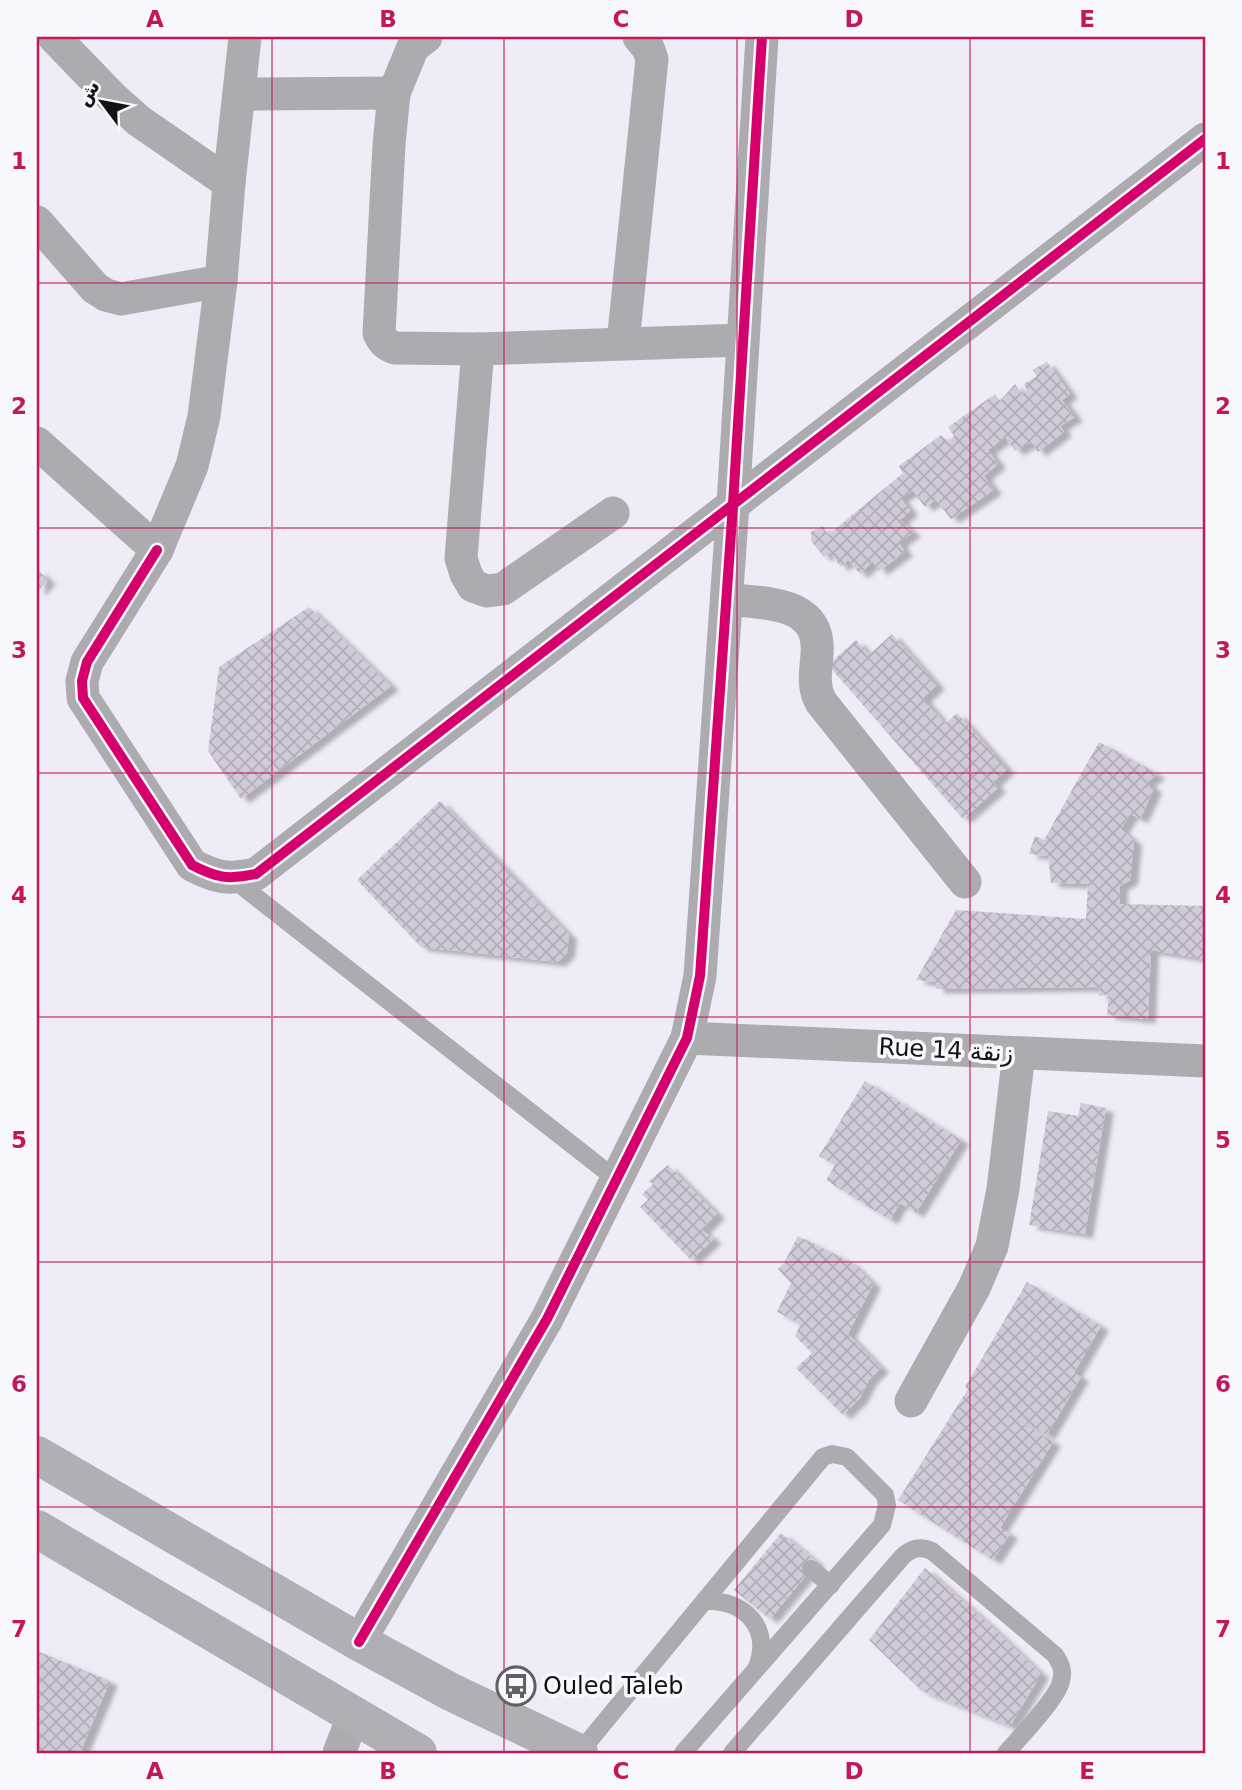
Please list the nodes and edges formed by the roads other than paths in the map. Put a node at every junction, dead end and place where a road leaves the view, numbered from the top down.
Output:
1 (54, 37) edge
2 (245, 37) edge
3 (426, 37) edge
4 (639, 37) edge
5 (762, 37) edge
6 (394, 93) junction
7 (239, 94) junction
8 (1205, 139) edge
9 (229, 183) junction
10 (37, 222) edge
11 (221, 281) junction
12 (743, 340) junction
13 (623, 343) junction
14 (478, 349) junction
15 (37, 443) edge
16 (733, 504) junction
17 (613, 513) dead end
18 (157, 550) junction
19 (727, 600) junction
20 (233, 879) junction
21 (965, 881) dead end
22 (687, 1038) junction
23 (1018, 1053) junction
24 (1205, 1061) edge
25 (617, 1180) junction
26 (911, 1401) dead end
27 (37, 1455) edge
28 (37, 1529) edge
29 (811, 1569) dead end
30 (831, 1585) junction
31 (704, 1601) junction
32 (359, 1642) junction
33 (755, 1670) junction
34 (353, 1717) junction
35 (338, 1753) edge
36 (418, 1753) edge
37 (579, 1753) edge
38 (682, 1753) edge
39 (732, 1753) edge
40 (1006, 1753) edge

1 - 9 street
2 - 7 street
3 - 6 street
4 - 13 street
5 - 12 street
6 - 7 street
6 - 14 street
7 - 9 street
8 - 16 street
9 - 11 street
10 - 11 street
11 - 18 street
12 - 13 street
12 - 16 street
13 - 14 street
14 - 17 street
15 - 18 street
16 - 19 street
16 - 20 street
18 - 20 street
19 - 21 street
19 - 22 street
20 - 25 lane
22 - 23 street, Rue 14 زنقة
22 - 25 street
23 - 24 street, Rue 14 زنقة
23 - 26 street
25 - 32 street
27 - 32 main road
28 - 34 main road
29 - 30 lane
30 - 31 lane
30 - 33 lane
31 - 33 lane
31 - 37 lane
32 - 37 main road
33 - 38 lane
34 - 35 street
34 - 36 main road
39 - 40 lane

